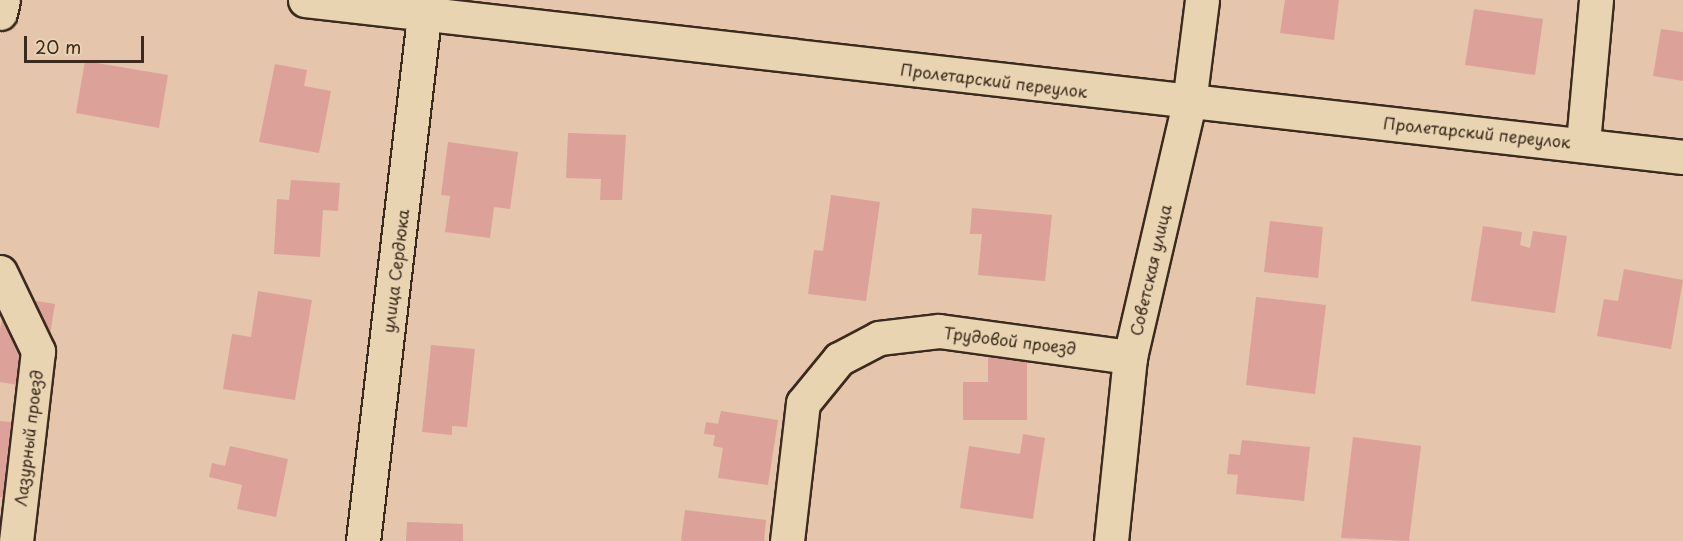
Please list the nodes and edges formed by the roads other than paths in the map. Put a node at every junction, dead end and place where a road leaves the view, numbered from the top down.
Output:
1 (3, 0) edge
2 (305, 0) edge
3 (1202, 0) edge
4 (1596, 0) edge
5 (426, 7) edge
6 (0, 13) edge
7 (1189, 103) junction
8 (1583, 143) junction
9 (1683, 157) edge
10 (0, 272) edge
11 (1130, 357) junction
12 (16, 541) edge
13 (363, 541) edge
14 (787, 541) edge
15 (1111, 541) edge

1 - 6 street
2 - 5 street, Пролетарский переулок
3 - 7 street, Советская улица
4 - 8 street
5 - 7 street, Пролетарский переулок
5 - 13 street, улица Сердюка
7 - 8 street, Пролетарский переулок
7 - 11 street, Советская улица
8 - 9 street, Пролетарский переулок
10 - 12 street, Лазурный проезд
11 - 14 street, Трудовой проезд
11 - 15 street, Советская улица

